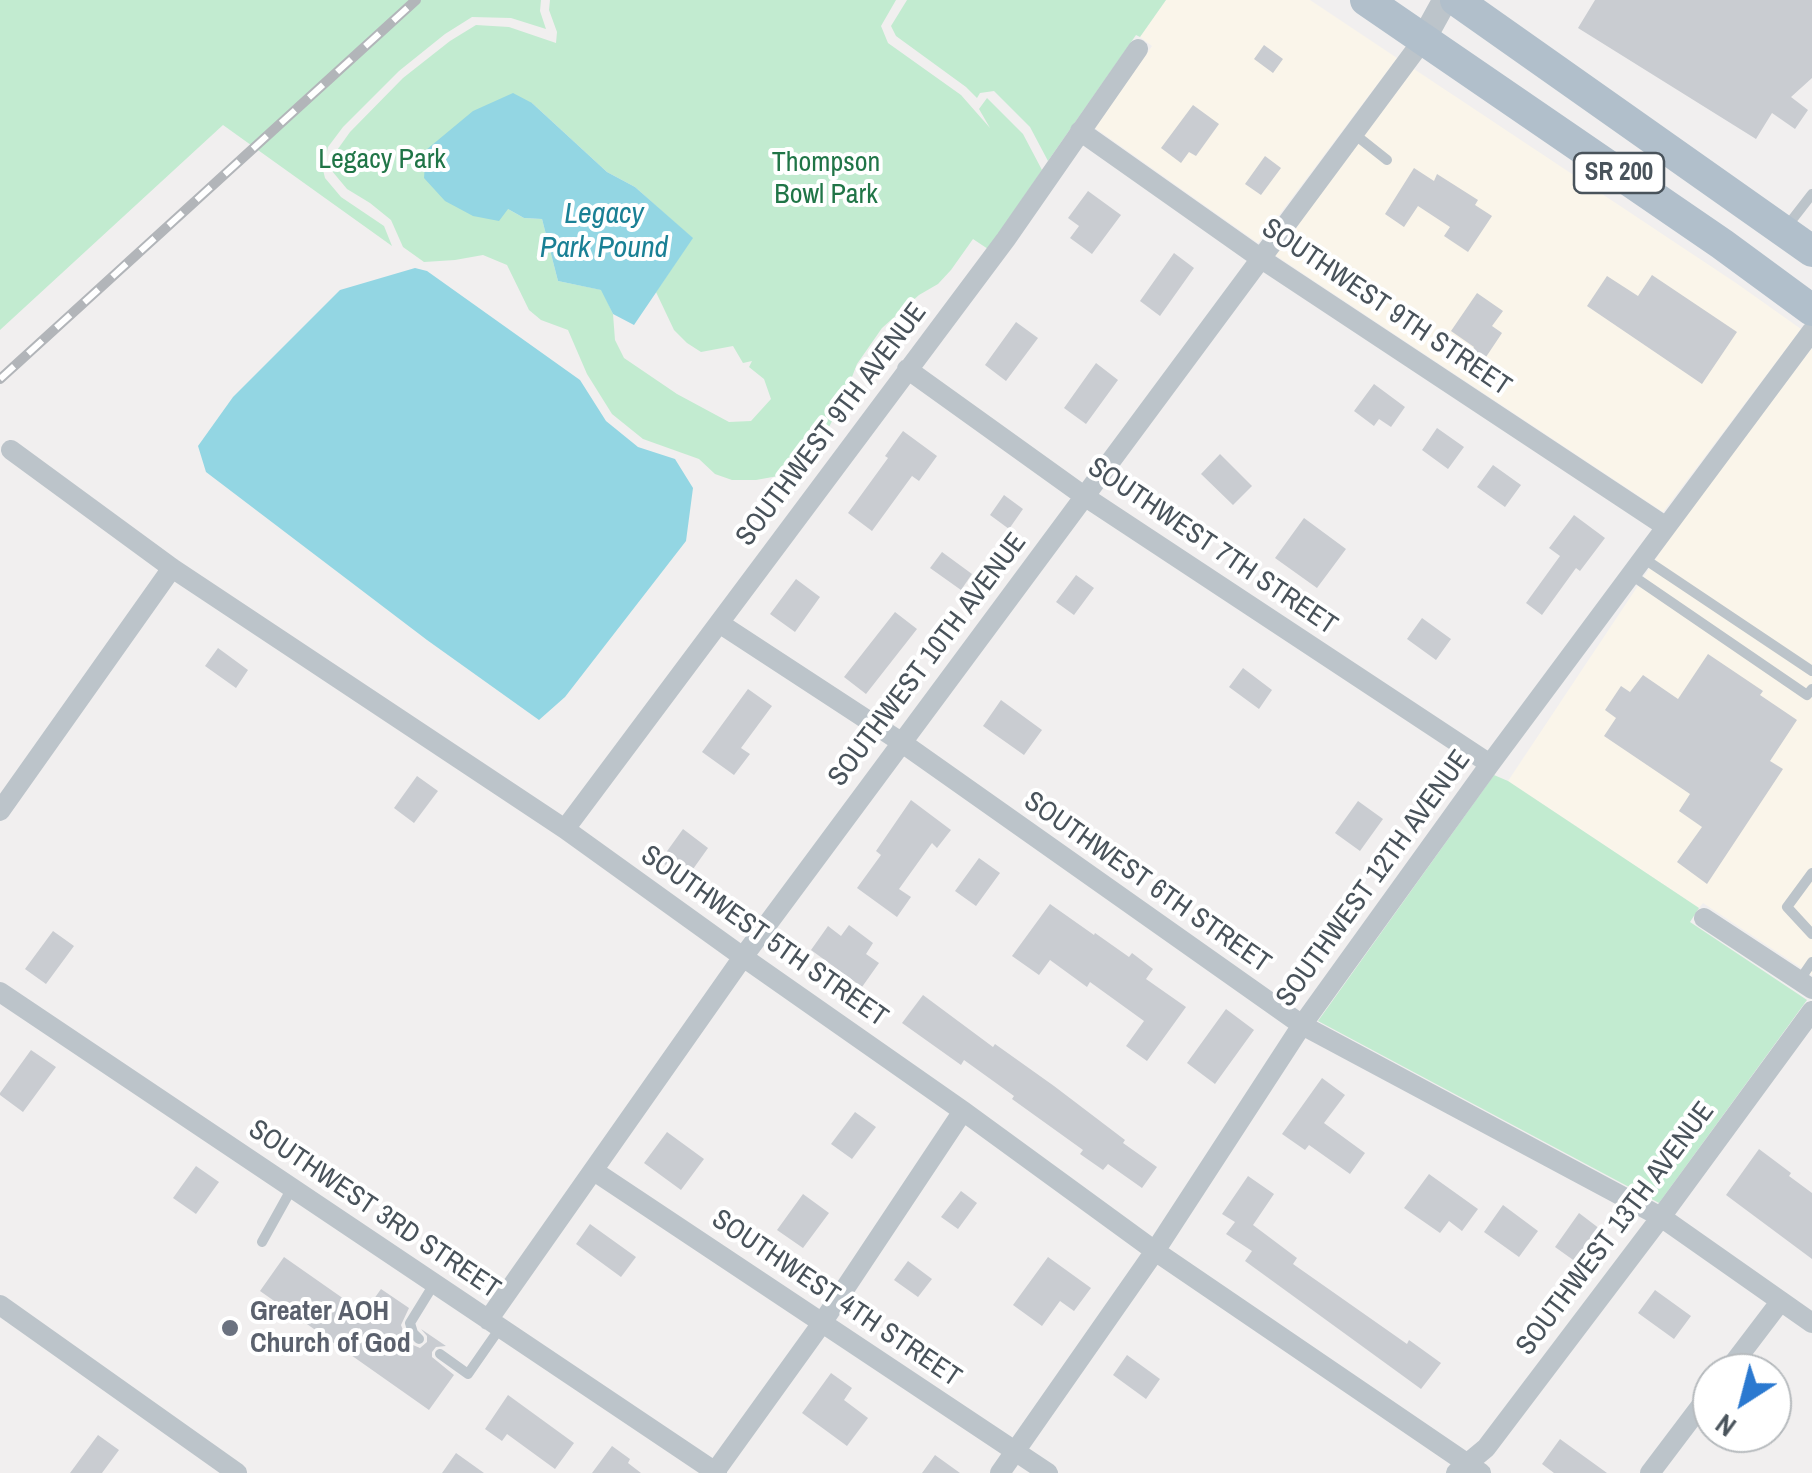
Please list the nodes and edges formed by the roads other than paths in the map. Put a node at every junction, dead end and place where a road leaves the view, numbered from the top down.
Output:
1 (1366, 0) edge
2 (1445, 0) edge
3 (1456, 0) edge
4 (1423, 40) junction
5 (1138, 49) dead end
6 (1080, 131) junction
7 (1353, 134) junction
8 (1387, 160) dead end
9 (1812, 194) edge
10 (1784, 230) junction
11 (1812, 251) edge
12 (1260, 258) junction
13 (1812, 310) edge
14 (1812, 330) edge
15 (908, 368) junction
16 (11, 450) dead end
17 (1084, 496) junction
18 (1665, 526) junction
19 (1636, 566) junction
20 (172, 568) junction
21 (719, 622) junction
22 (1812, 671) edge
23 (1812, 689) edge
24 (901, 742) junction
25 (1490, 764) junction
26 (0, 812) edge
27 (564, 829) junction
28 (1812, 873) edge
29 (1704, 918) dead end
30 (1812, 934) edge
31 (742, 957) junction
32 (1812, 962) edge
33 (1806, 985) edge
34 (0, 992) edge
35 (1812, 1010) edge
36 (1302, 1026) junction
37 (962, 1111) junction
38 (594, 1172) junction
39 (292, 1188) junction
40 (1661, 1217) junction
41 (262, 1242) dead end
42 (1155, 1251) junction
43 (434, 1284) junction
44 (1780, 1302) junction
45 (0, 1305) edge
46 (822, 1323) junction
47 (1812, 1323) edge
48 (494, 1324) junction
49 (419, 1339) dead end
50 (1741, 1353) edge
51 (440, 1354) dead end
52 (1692, 1417) edge
53 (1016, 1452) junction
54 (1468, 1470) edge
55 (715, 1472) edge
56 (237, 1473) edge
57 (1000, 1473) edge
58 (1048, 1473) edge
59 (1650, 1473) edge

1 - 4 main road, SR 200
2 - 4 street
3 - 10 main road, SR 200
4 - 7 street, SOUTHWEST 10TH AVENUE
4 - 13 main road, SR 200
5 - 6 street, SOUTHWEST 9TH AVENUE
6 - 12 street, SOUTHWEST 9TH STREET
6 - 15 street, SOUTHWEST 9TH AVENUE
7 - 8 lane
7 - 12 street, SOUTHWEST 10TH AVENUE
9 - 10 lane
10 - 11 main road, SR 200
12 - 17 street, SOUTHWEST 10TH AVENUE
12 - 18 street, SOUTHWEST 9TH STREET
14 - 18 street, SOUTHWEST 12TH AVENUE
15 - 17 street, SOUTHWEST 7TH STREET
15 - 21 street, SOUTHWEST 9TH AVENUE
16 - 20 street, SOUTHWEST 5TH STREET
17 - 24 street, SOUTHWEST 10TH AVENUE
17 - 25 street, SOUTHWEST 7TH STREET
18 - 19 street, SOUTHWEST 12TH AVENUE
19 - 22 lane
19 - 23 lane
19 - 25 street, SOUTHWEST 12TH AVENUE
20 - 26 street
20 - 27 street, SOUTHWEST 5TH STREET
21 - 24 street, SOUTHWEST 6TH STREET
21 - 27 street, SOUTHWEST 9TH AVENUE
24 - 31 street, SOUTHWEST 10TH AVENUE
24 - 36 street, SOUTHWEST 6TH STREET
25 - 36 street, SOUTHWEST 12TH AVENUE
27 - 31 street, SOUTHWEST 5TH STREET
28 - 30 lane
29 - 33 street
31 - 37 street, SOUTHWEST 5TH STREET
31 - 38 street, SOUTHWEST 10TH AVENUE
32 - 33 lane
34 - 39 street, SOUTHWEST 3RD STREET
35 - 40 street, SOUTHWEST 13TH AVENUE
36 - 40 street, SOUTHWEST 6TH STREET
36 - 42 street, SOUTHWEST 12TH AVENUE
37 - 42 street, SOUTHWEST 5TH STREET
37 - 46 street
38 - 46 street, SOUTHWEST 4TH STREET
38 - 48 street, SOUTHWEST 10TH AVENUE
39 - 41 lane
39 - 43 street, SOUTHWEST 3RD STREET
40 - 44 street, SOUTHWEST 6TH STREET
40 - 54 street, SOUTHWEST 13TH AVENUE
42 - 53 street, SOUTHWEST 12TH AVENUE
42 - 54 street, SOUTHWEST 5TH STREET
43 - 48 street, SOUTHWEST 3RD STREET
43 - 49 lane
44 - 47 street, SOUTHWEST 6TH STREET
44 - 50 street
45 - 56 street
46 - 53 street, SOUTHWEST 4TH STREET
46 - 55 street
48 - 51 lane
48 - 55 street, SOUTHWEST 3RD STREET
52 - 59 street
53 - 57 street, SOUTHWEST 12TH AVENUE
53 - 58 street, SOUTHWEST 4TH STREET

